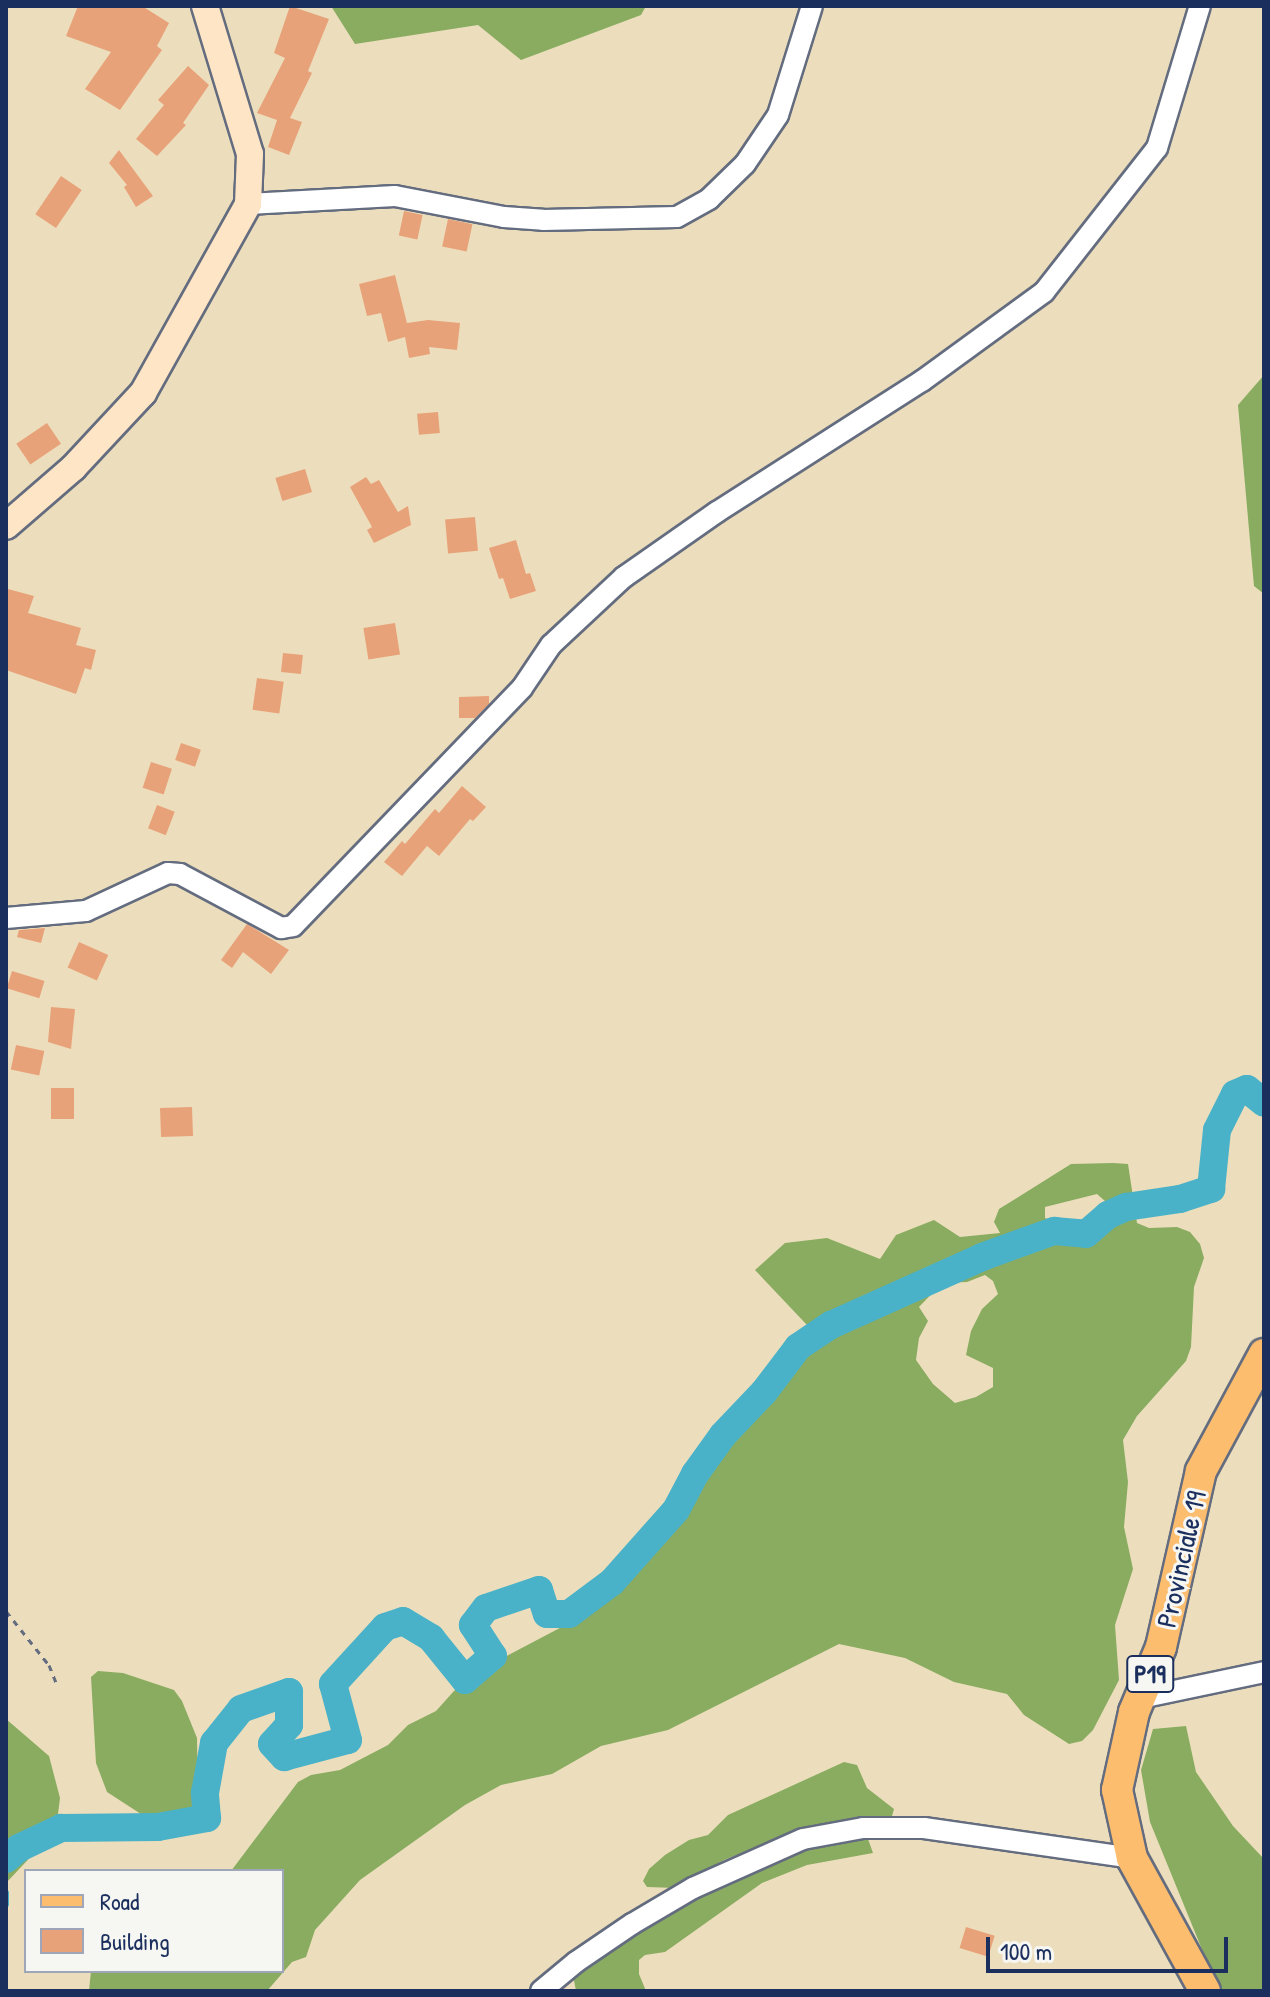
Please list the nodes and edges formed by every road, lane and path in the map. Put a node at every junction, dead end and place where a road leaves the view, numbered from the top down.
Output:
1 (205, 6) edge
2 (812, 6) edge
3 (1200, 6) edge
4 (248, 204) junction
5 (6, 526) edge
6 (6, 918) edge
7 (1264, 1354) edge
8 (6, 1611) edge
9 (1264, 1672) edge
10 (57, 1685) dead end
11 (1141, 1698) junction
12 (1132, 1858) junction
13 (541, 1991) edge
14 (1205, 1991) edge

1 - 4 street
2 - 4 street
3 - 6 street
4 - 5 street
7 - 11 main road, Provinciale 19 / P19
8 - 10 path
9 - 11 street
11 - 12 main road, Provinciale 19 / P19
12 - 13 street
12 - 14 main road, Provinciale 19 / P19

